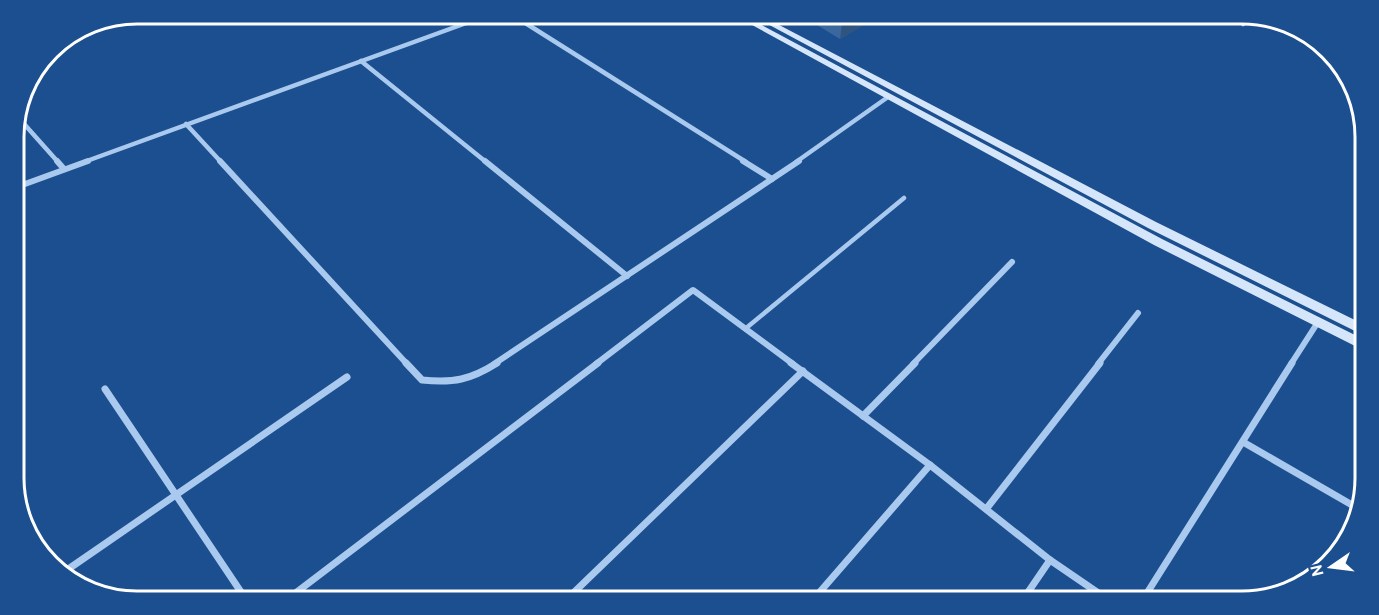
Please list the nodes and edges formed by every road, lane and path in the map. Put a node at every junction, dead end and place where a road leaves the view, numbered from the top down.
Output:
1 (463, 24) edge
2 (527, 24) edge
3 (754, 24) edge
4 (772, 24) edge
5 (361, 61) junction
6 (888, 97) junction
7 (186, 124) junction
8 (25, 125) edge
9 (64, 169) junction
10 (772, 179) junction
11 (24, 184) edge
12 (904, 198) dead end
13 (1012, 262) dead end
14 (627, 276) junction
15 (1138, 313) dead end
16 (1318, 322) junction
17 (1355, 326) edge
18 (745, 329) junction
19 (1355, 341) edge
20 (802, 371) junction
21 (347, 377) dead end
22 (105, 389) dead end
23 (863, 416) junction
24 (1243, 442) junction
25 (930, 465) junction
26 (175, 496) junction
27 (1352, 505) edge
28 (987, 508) junction
29 (1050, 560) junction
30 (69, 569) edge
31 (240, 591) edge
32 (299, 591) edge
33 (575, 591) edge
34 (821, 591) edge
35 (1029, 591) edge
36 (1095, 591) edge
37 (1148, 591) edge

1 - 5 street
2 - 10 street
3 - 6 main road
4 - 17 main road
5 - 7 street
5 - 14 street
6 - 10 street
6 - 16 main road
7 - 9 street
7 - 14 street
8 - 9 street
9 - 11 street
10 - 14 street
12 - 18 lane
13 - 23 street
15 - 28 street
16 - 19 main road
16 - 24 street
18 - 20 street
18 - 32 street
20 - 23 street
20 - 33 street
21 - 26 street
22 - 26 street
23 - 25 street
24 - 27 street
24 - 37 street
25 - 28 street
25 - 34 street
26 - 30 street
26 - 31 street
28 - 29 street
29 - 35 street
29 - 36 street

